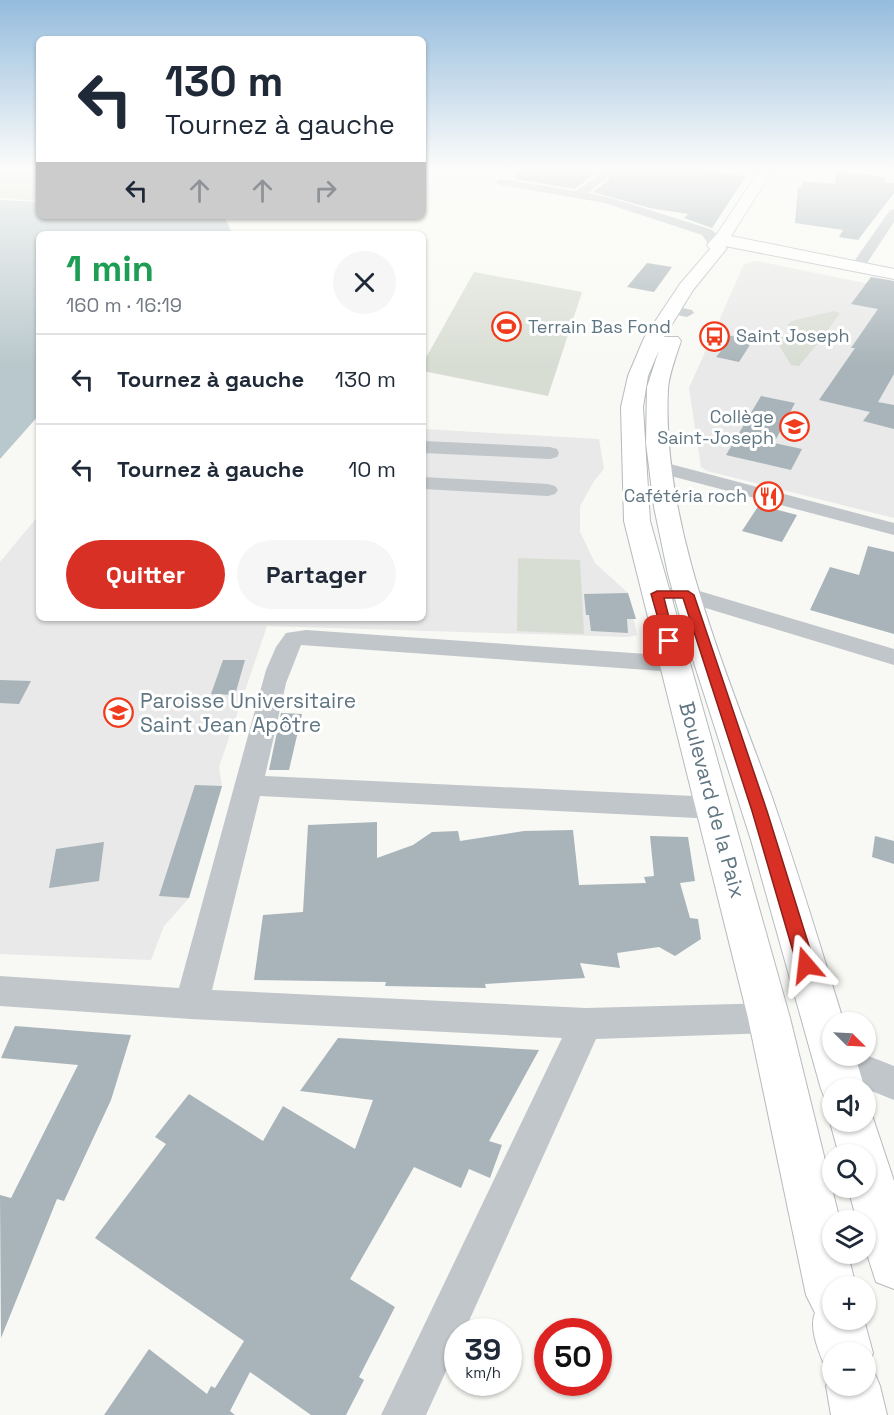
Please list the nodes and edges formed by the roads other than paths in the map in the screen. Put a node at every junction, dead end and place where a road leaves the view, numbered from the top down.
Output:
1 (707, 234) edge
2 (735, 234) edge
3 (880, 234) edge
4 (728, 245) junction
5 (862, 260) dead end
6 (894, 274) edge
7 (894, 281) edge
8 (679, 312) junction
9 (426, 447) edge
10 (426, 463) edge
11 (659, 467) junction
12 (426, 488) edge
13 (548, 490) dead end
14 (894, 529) edge
15 (672, 595) junction
16 (894, 657) edge
17 (675, 664) junction
18 (248, 785) junction
19 (715, 808) junction
20 (0, 991) edge
21 (191, 1004) junction
22 (769, 1018) junction
23 (822, 1018) edge
24 (586, 1024) junction
25 (842, 1066) edge
26 (894, 1083) edge
27 (875, 1198) edge
28 (894, 1264) edge
29 (828, 1276) edge
30 (855, 1396) edge
31 (403, 1415) edge
32 (860, 1415) edge

1 - 4 street
2 - 4 main road, Boulevard de la Paix
3 - 5 street
4 - 6 main road
4 - 7 main road
4 - 8 main road, Boulevard de la Paix
8 - 11 main road, Boulevard de la Paix
8 - 15 main road, Boulevard de la Paix
9 - 10 street
11 - 14 street
11 - 15 main road, Boulevard de la Paix
12 - 13 street
15 - 16 street
15 - 17 main road, Boulevard de la Paix
15 - 23 main road, Boulevard de la Paix
17 - 18 street
17 - 19 main road, Boulevard de la Paix
18 - 19 street
18 - 21 street
19 - 22 main road, Boulevard de la Paix
20 - 21 street
21 - 24 street
22 - 24 street
22 - 29 main road, Boulevard de la Paix
24 - 31 street
25 - 26 street
27 - 28 main road
30 - 32 main road

